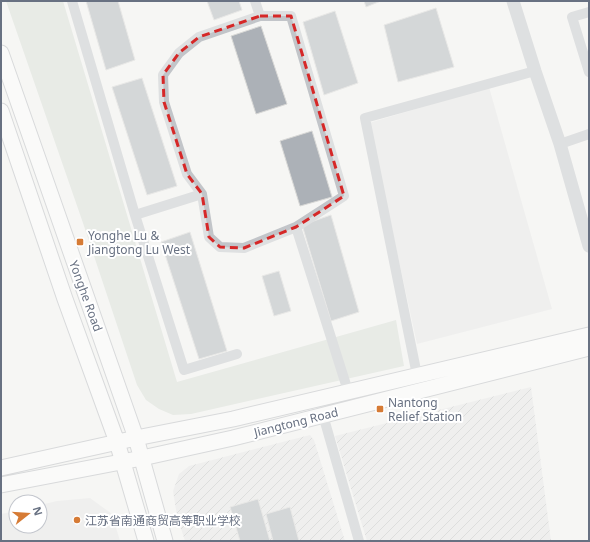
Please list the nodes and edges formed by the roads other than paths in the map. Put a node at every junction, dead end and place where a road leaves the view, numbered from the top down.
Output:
1 (72, 1) edge
2 (255, 1) edge
3 (513, 1) edge
4 (589, 12) edge
5 (260, 16) junction
6 (1, 53) edge
7 (535, 71) junction
8 (589, 72) edge
9 (1, 111) edge
10 (589, 134) edge
11 (560, 144) junction
12 (202, 194) junction
13 (135, 215) junction
14 (296, 227) junction
15 (589, 246) edge
16 (589, 335) edge
17 (589, 348) edge
18 (237, 354) dead end
19 (417, 375) junction
20 (348, 392) junction
21 (324, 415) junction
22 (136, 438) junction
23 (117, 442) junction
24 (142, 458) junction
25 (124, 462) junction
26 (1, 468) edge
27 (1, 485) edge
28 (146, 541) edge
29 (165, 541) edge
30 (359, 541) edge

1 - 13 street
2 - 5 street
3 - 7 street
4 - 8 street
5 - 12 street
5 - 14 street
6 - 22 main road, Yonghe Road
7 - 11 street
7 - 19 street
9 - 23 main road, Yonghe Road
10 - 11 street
11 - 15 street
12 - 13 street
12 - 14 street
13 - 18 street
14 - 20 street
16 - 19 main road, Jiangtong Road
17 - 21 main road, Jiangtong Road
19 - 20 main road, Jiangtong Road
20 - 22 main road, Jiangtong Road
21 - 24 main road, Jiangtong Road
21 - 30 street
22 - 23 main road, Jiangtong Road
22 - 24 main road, Yonghe Road
23 - 25 main road, Yonghe Road
23 - 26 main road, Jiangtong Road
24 - 25 main road, Jiangtong Road
24 - 29 main road, Yonghe Road
25 - 27 main road, Jiangtong Road
25 - 28 main road, Yonghe Road

